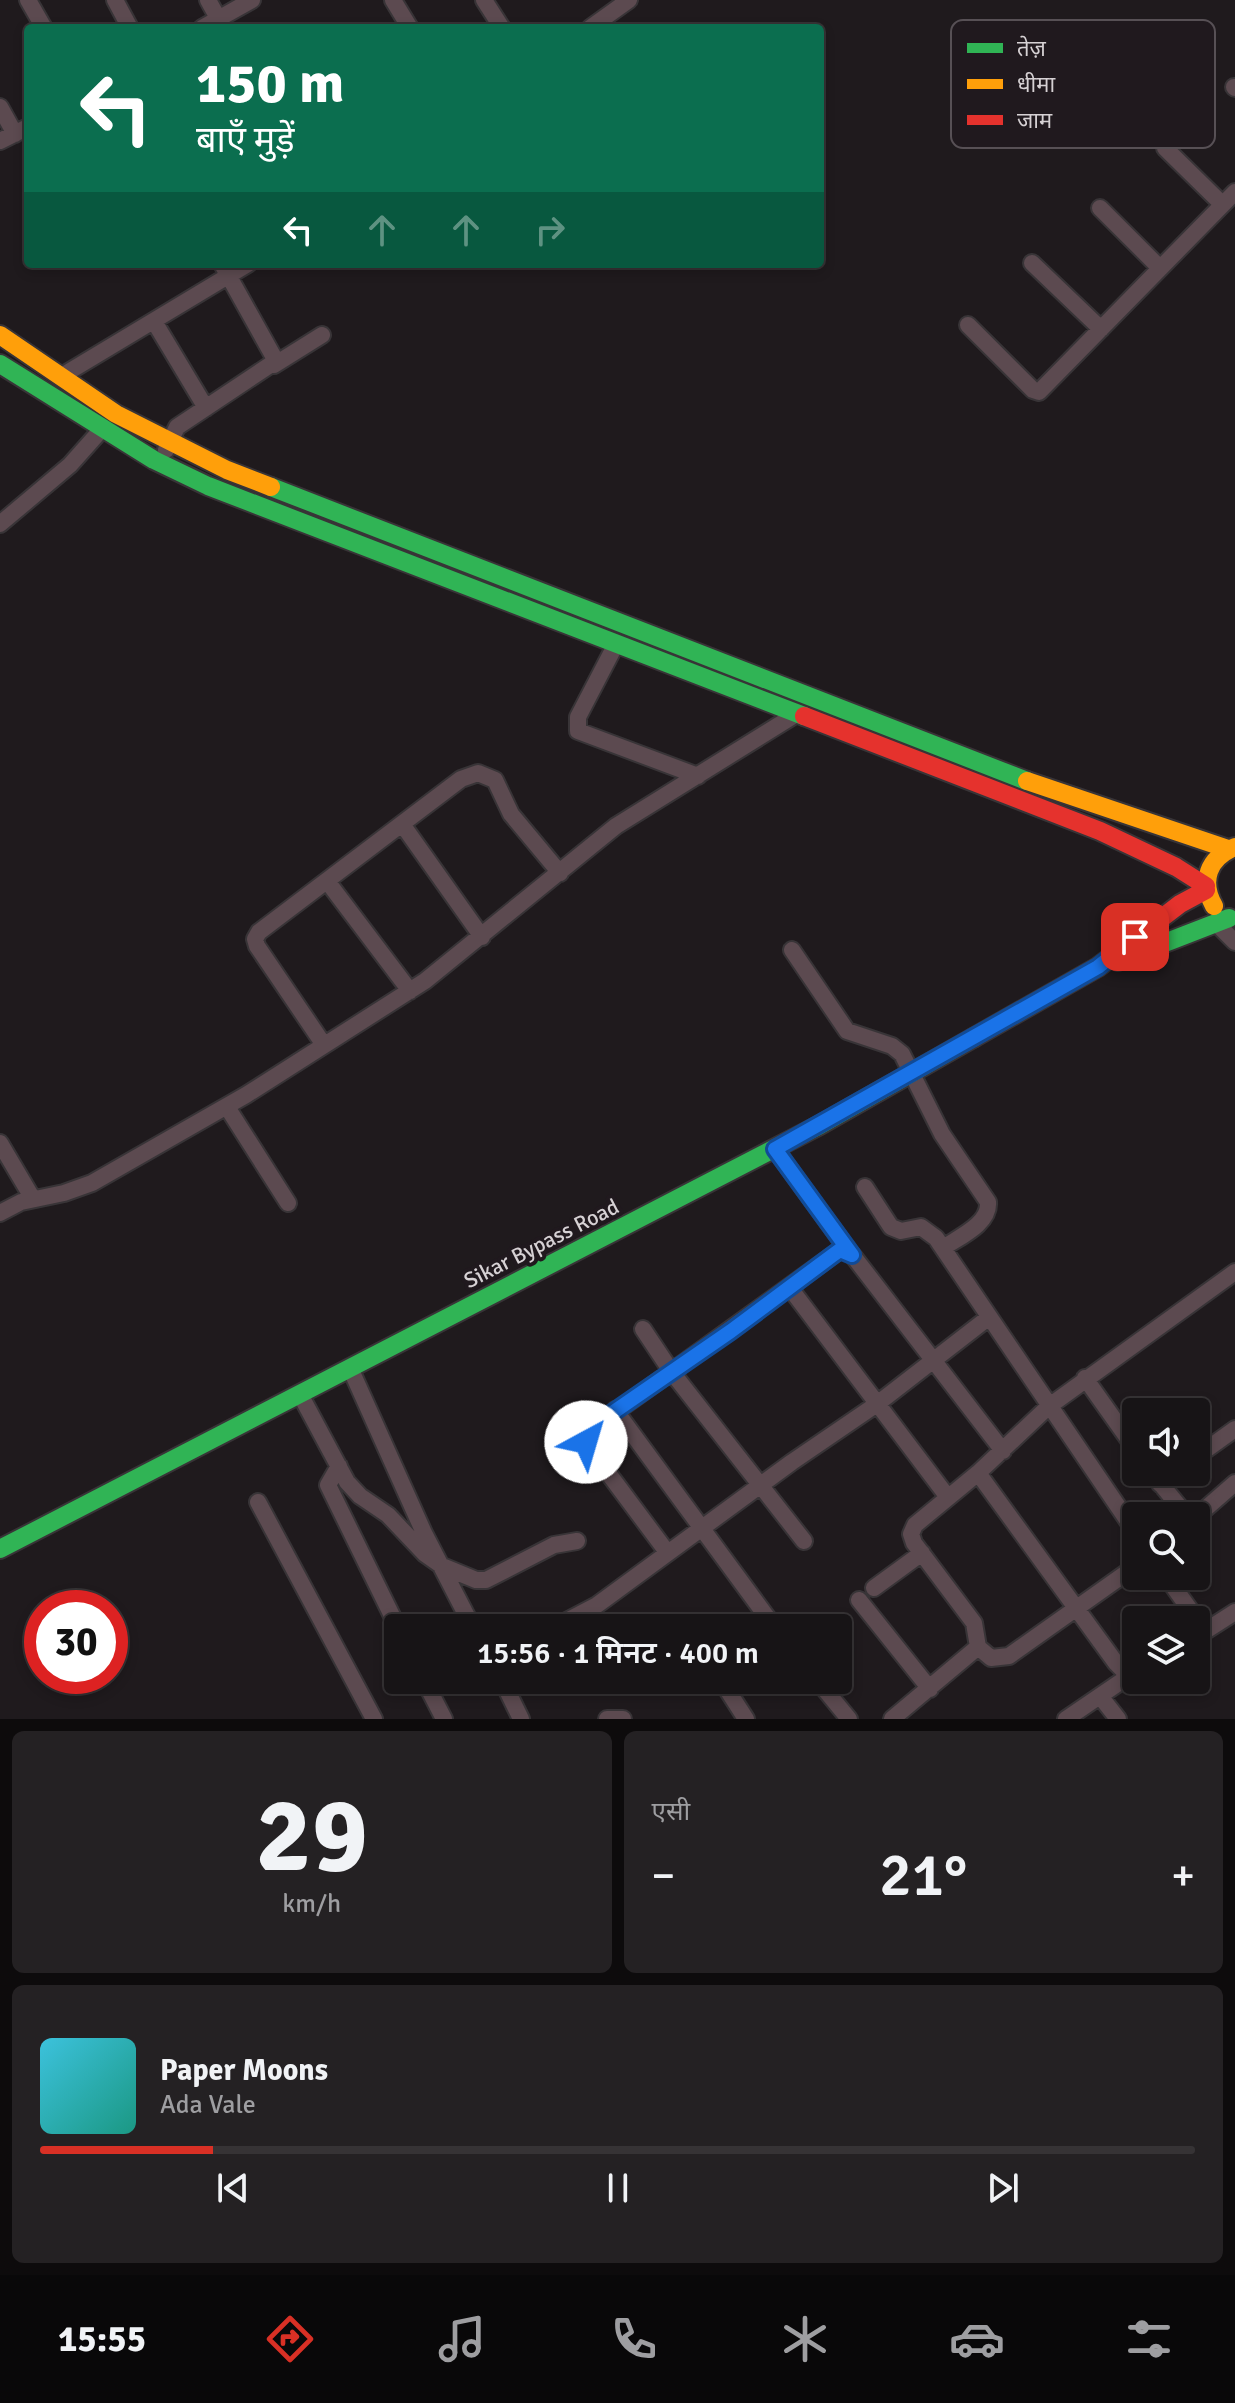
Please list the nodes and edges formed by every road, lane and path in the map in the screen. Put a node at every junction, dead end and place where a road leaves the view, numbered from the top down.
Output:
1 (28, 0) edge
2 (115, 0) edge
3 (208, 0) edge
4 (252, 0) edge
5 (393, 0) edge
6 (484, 0) edge
7 (629, 0) edge
8 (218, 18) junction
9 (42, 24) edge
10 (128, 24) edge
11 (208, 24) edge
12 (408, 24) edge
13 (494, 24) edge
14 (596, 24) edge
15 (0, 107) edge
16 (14, 134) edge
17 (1165, 148) dead end
18 (1235, 192) edge
19 (1222, 204) junction
20 (1100, 208) dead end
21 (1032, 263) dead end
22 (1160, 268) junction
23 (225, 270) edge
24 (155, 323) junction
25 (968, 325) dead end
26 (1101, 329) junction
27 (0, 335) edge
28 (322, 335) dead end
29 (0, 364) edge
30 (274, 365) junction
31 (60, 377) junction
32 (206, 408) junction
33 (102, 429) junction
34 (171, 443) junction
35 (159, 462) junction
36 (0, 524) edge
37 (616, 644) junction
38 (798, 713) junction
39 (698, 776) junction
40 (402, 824) junction
41 (1231, 848) edge
42 (560, 873) junction
43 (327, 881) junction
44 (1206, 888) junction
45 (1227, 920) edge
46 (482, 937) junction
47 (1235, 942) edge
48 (792, 950) dead end
49 (1098, 967) junction
50 (410, 991) junction
51 (324, 1045) junction
52 (912, 1072) junction
53 (227, 1107) junction
54 (0, 1143) edge
55 (775, 1149) junction
56 (865, 1187) dead end
57 (33, 1199) junction
58 (288, 1203) dead end
59 (0, 1213) edge
60 (943, 1248) junction
61 (852, 1255) junction
62 (1235, 1272) edge
63 (790, 1288) junction
64 (988, 1318) junction
65 (643, 1329) dead end
66 (933, 1361) junction
67 (351, 1370) junction
68 (671, 1371) junction
69 (1085, 1378) junction
70 (301, 1396) junction
71 (877, 1404) junction
72 (1048, 1407) junction
73 (615, 1410) junction
74 (1235, 1429) edge
75 (1122, 1430) edge
76 (1210, 1447) edge
77 (1003, 1451) junction
78 (339, 1466) junction
79 (978, 1473) junction
80 (763, 1483) junction
81 (1235, 1483) edge
82 (1162, 1486) edge
83 (947, 1496) junction
84 (258, 1502) dead end
85 (1175, 1502) edge
86 (1210, 1505) edge
87 (1122, 1513) edge
88 (703, 1528) junction
89 (577, 1541) dead end
90 (804, 1541) dead end
91 (0, 1549) edge
92 (667, 1552) junction
93 (922, 1553) junction
94 (442, 1566) junction
95 (1122, 1576) edge
96 (874, 1588) dead end
97 (859, 1600) dead end
98 (1077, 1610) junction
99 (1235, 1612) edge
100 (391, 1614) edge
101 (466, 1614) edge
102 (580, 1614) edge
103 (765, 1614) edge
104 (1210, 1628) edge
105 (978, 1647) junction
106 (1122, 1667) edge
107 (1122, 1682) edge
108 (930, 1689) junction
109 (431, 1694) edge
110 (509, 1694) edge
111 (730, 1694) edge
112 (828, 1694) edge
113 (1100, 1696) junction
114 (374, 1719) edge
115 (444, 1719) edge
116 (521, 1719) edge
117 (607, 1719) edge
118 (623, 1719) edge
119 (746, 1719) edge
120 (849, 1719) edge
121 (892, 1719) edge
122 (1066, 1719) edge
123 (1118, 1719) edge

1 - 9 street
2 - 10 street
3 - 8 street
4 - 8 street
5 - 12 street
6 - 13 street
7 - 14 street
8 - 11 street
15 - 16 street
17 - 19 street
18 - 19 street
19 - 22 street
20 - 22 street
21 - 26 street
22 - 26 street
23 - 24 street
23 - 30 street
24 - 31 street
24 - 32 street
25 - 26 street
27 - 31 main road
28 - 30 street
29 - 33 main road
30 - 32 street
31 - 34 main road
32 - 34 street
33 - 35 main road
33 - 36 street
34 - 35 street
34 - 41 main road
35 - 37 main road
37 - 38 main road
37 - 39 street
38 - 39 street
38 - 44 main road
39 - 42 street
40 - 42 street
40 - 43 street
40 - 46 street
41 - 44 main road
42 - 46 street
43 - 50 street
43 - 51 street
44 - 45 main road
44 - 49 main road, Sikar Bypass Road
45 - 47 street
45 - 49 main road, Sikar Bypass Road
46 - 50 street
48 - 52 street
49 - 52 main road, Sikar Bypass Road
50 - 51 street
51 - 53 street
52 - 55 main road, Sikar Bypass Road
52 - 60 street
53 - 57 street
53 - 58 street
54 - 57 street
55 - 61 street
55 - 67 main road, Sikar Bypass Road
56 - 60 street
57 - 59 street
60 - 64 street
61 - 63 street
61 - 66 street
62 - 69 street
63 - 68 street
63 - 71 street
64 - 66 street
64 - 72 street
65 - 68 street
66 - 71 street
66 - 77 street
67 - 70 main road, Sikar Bypass Road
67 - 94 street
68 - 73 street
68 - 80 street
69 - 72 street
69 - 75 street
70 - 78 street
70 - 91 main road, Sikar Bypass Road
71 - 80 street
71 - 83 street
72 - 77 street
72 - 87 street
73 - 88 street
73 - 92 street
74 - 76 street
77 - 79 street
78 - 94 street
78 - 100 street
79 - 83 street
79 - 98 street
80 - 88 street
80 - 90 street
81 - 86 street
82 - 85 street
83 - 93 street
84 - 114 street
88 - 92 street
88 - 103 street
89 - 94 street
92 - 102 street
93 - 96 street
93 - 105 street
94 - 101 street
95 - 98 street
97 - 108 street
98 - 105 street
98 - 106 street
99 - 104 street
105 - 108 street
107 - 113 street
108 - 121 street
109 - 115 street
110 - 116 street
111 - 119 street
112 - 120 street
113 - 122 street
113 - 123 street
117 - 118 street

